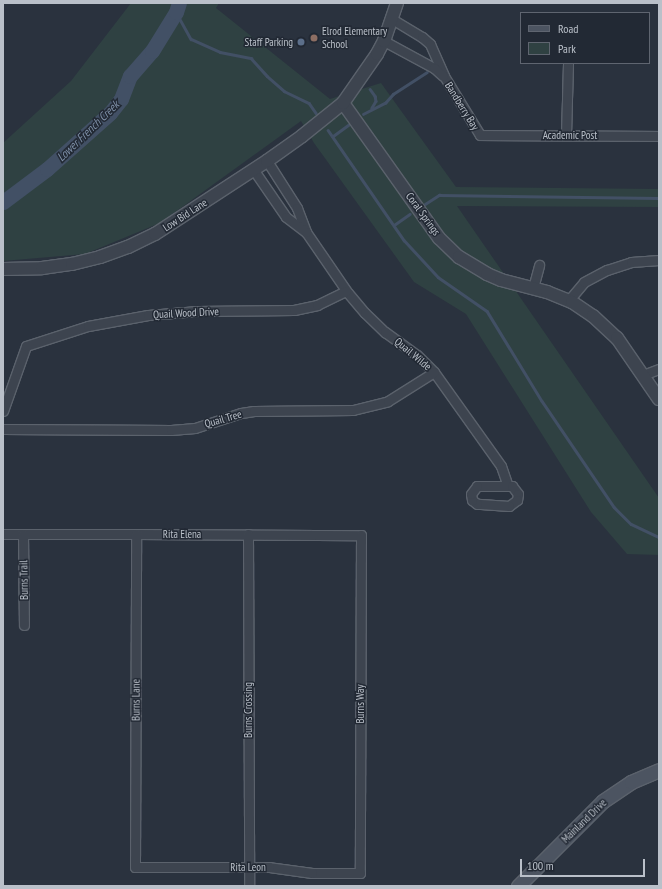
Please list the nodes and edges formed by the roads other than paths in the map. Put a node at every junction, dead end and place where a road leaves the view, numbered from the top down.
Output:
1 (397, 3) edge
2 (392, 19) junction
3 (384, 41) junction
4 (568, 64) edge
5 (444, 76) junction
6 (343, 103) junction
7 (480, 135) joint
8 (566, 135) junction
9 (659, 136) edge
10 (267, 161) junction
11 (254, 170) junction
12 (306, 232) junction
13 (659, 260) edge
14 (539, 265) dead end
15 (3, 268) edge
16 (533, 288) junction
17 (346, 291) junction
18 (569, 300) junction
19 (659, 369) edge
20 (434, 372) junction
21 (643, 375) junction
22 (659, 399) edge
23 (3, 411) edge
24 (3, 429) edge
25 (508, 486) junction
26 (3, 534) edge
27 (23, 534) junction
28 (136, 534) junction
29 (248, 534) junction
30 (361, 534) joint
31 (24, 625) dead end
32 (659, 770) edge
33 (135, 867) joint
34 (248, 867) junction
35 (360, 872) joint
36 (248, 886) edge
37 (518, 886) edge

1 - 2 street, Low Bid Lane
2 - 3 street, Low Bid Lane
2 - 5 street, Bandberry Bay
3 - 5 street, Bandberry Bay
3 - 6 street, Low Bid Lane
4 - 8 street
5 - 7 street, Bandberry Bay
6 - 10 street, Low Bid Lane
6 - 16 street, Coral Springs
7 - 8 street, Academic Post
8 - 9 street, Academic Post
10 - 11 street, Low Bid Lane
10 - 12 street, Quail Wilde
11 - 12 street, Quail Wilde
11 - 15 street, Low Bid Lane
12 - 17 street, Quail Wilde
13 - 18 street
14 - 16 street
16 - 18 street, Coral Springs
17 - 20 street, Quail Wilde
17 - 23 street, Quail Wood Drive
18 - 21 street, Coral Springs
19 - 21 street
20 - 24 street, Quail Tree
20 - 25 street, Quail Wilde
21 - 22 street, Coral Springs
25 - 25 street, Quail Wilde
26 - 27 street, Rita Elena
27 - 28 street, Rita Elena
27 - 31 street, Burns Trail
28 - 29 street, Rita Elena
28 - 33 street, Burns Lane
29 - 30 street, Rita Elena
29 - 34 street, Burns Crossing
30 - 35 street, Burns Way
32 - 37 main road, Mainland Drive
33 - 34 street, Rita Leon
34 - 35 street, Rita Leon
34 - 36 street, Burns Crossing

